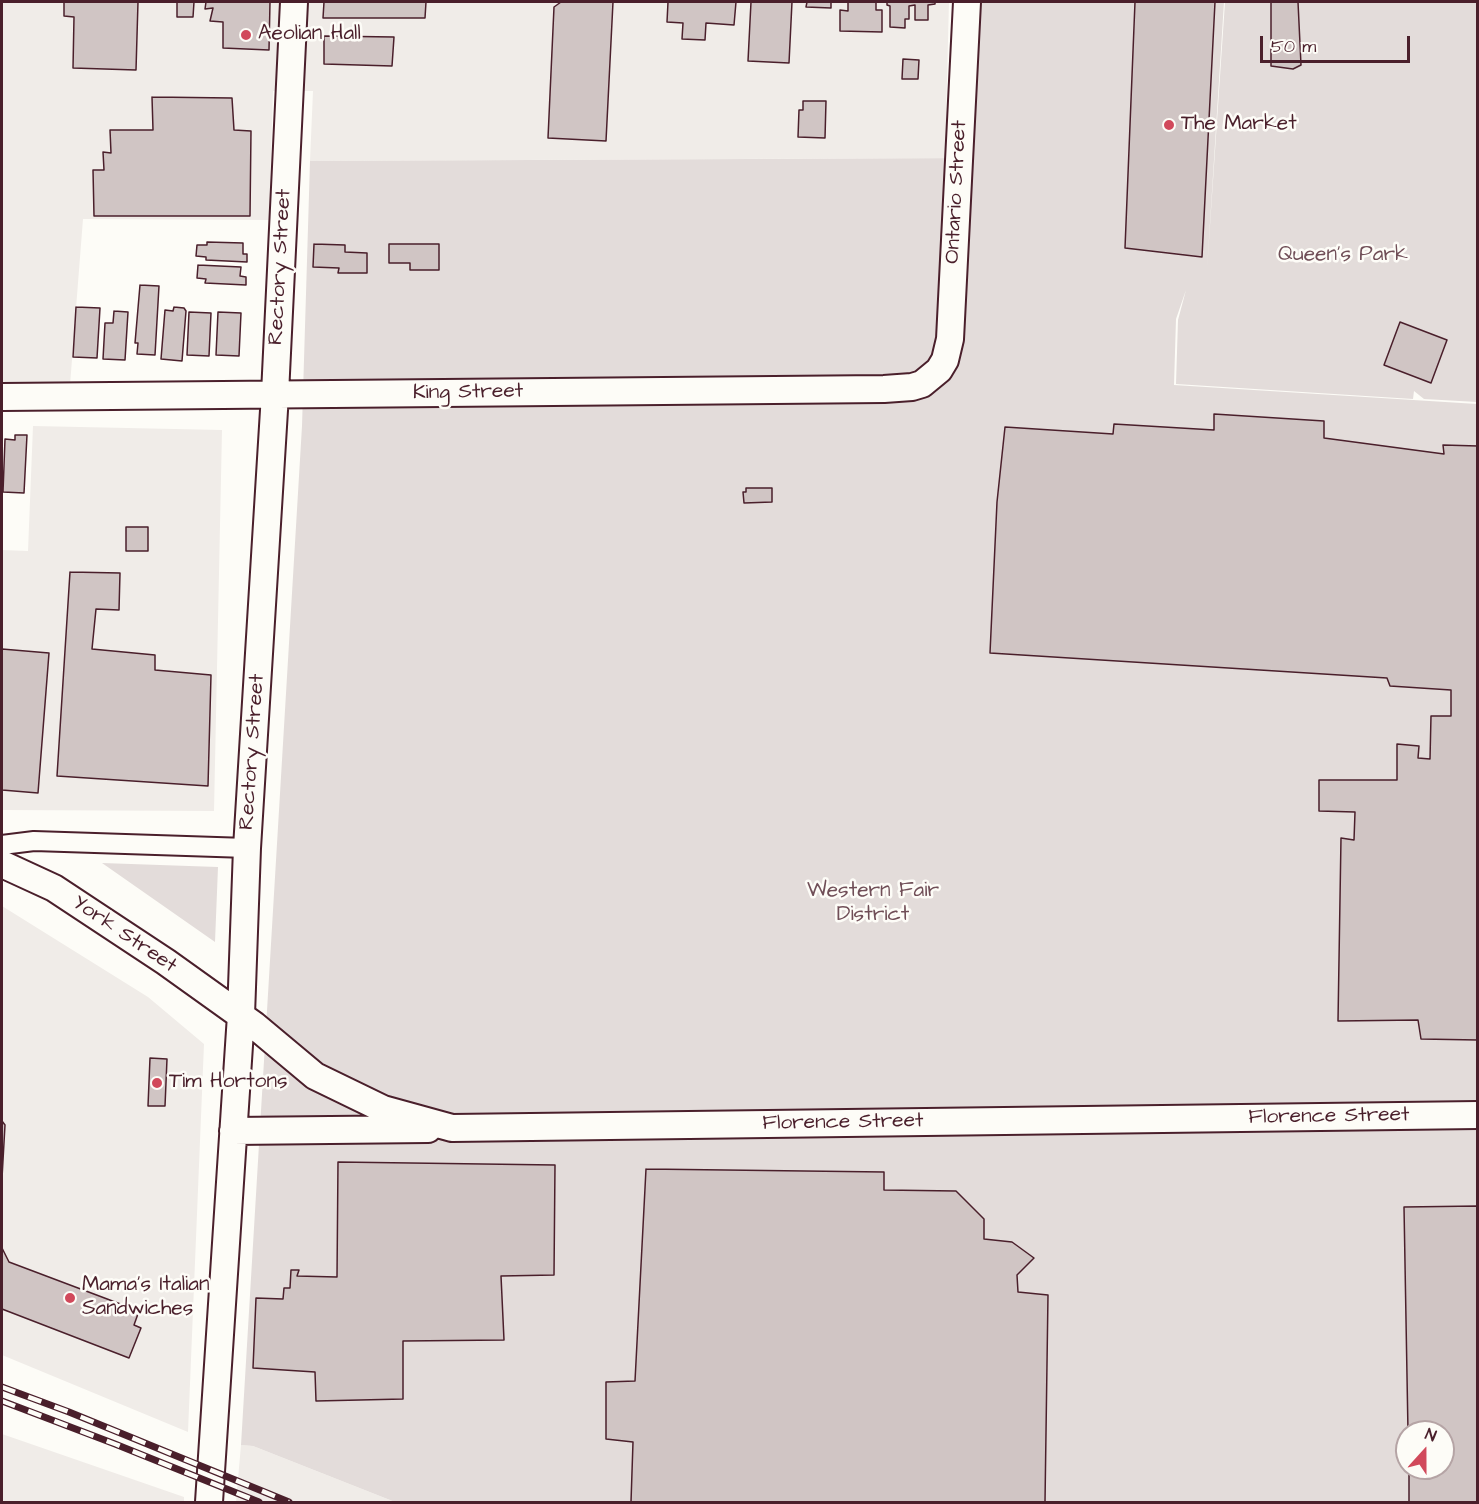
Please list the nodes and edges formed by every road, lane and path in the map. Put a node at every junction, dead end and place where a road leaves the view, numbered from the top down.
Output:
1 (294, 2) edge
2 (967, 2) edge
3 (932, 377) joint
4 (274, 394) junction
5 (2, 397) edge
6 (2, 845) edge
7 (247, 848) junction
8 (2, 864) edge
9 (240, 1015) junction
10 (1478, 1115) edge
11 (452, 1128) junction
12 (233, 1131) junction
13 (209, 1503) edge

1 - 4 street, Rectory Street
2 - 3 street, Ontario Street
3 - 4 street, King Street
4 - 5 street, King Street
4 - 7 street, Rectory Street
6 - 7 street
7 - 9 street, Rectory Street
8 - 9 street, York Street
9 - 11 street, Florence Street
9 - 12 street, Rectory Street
10 - 11 street, Florence Street
11 - 12 street
12 - 13 street, Rectory Street

